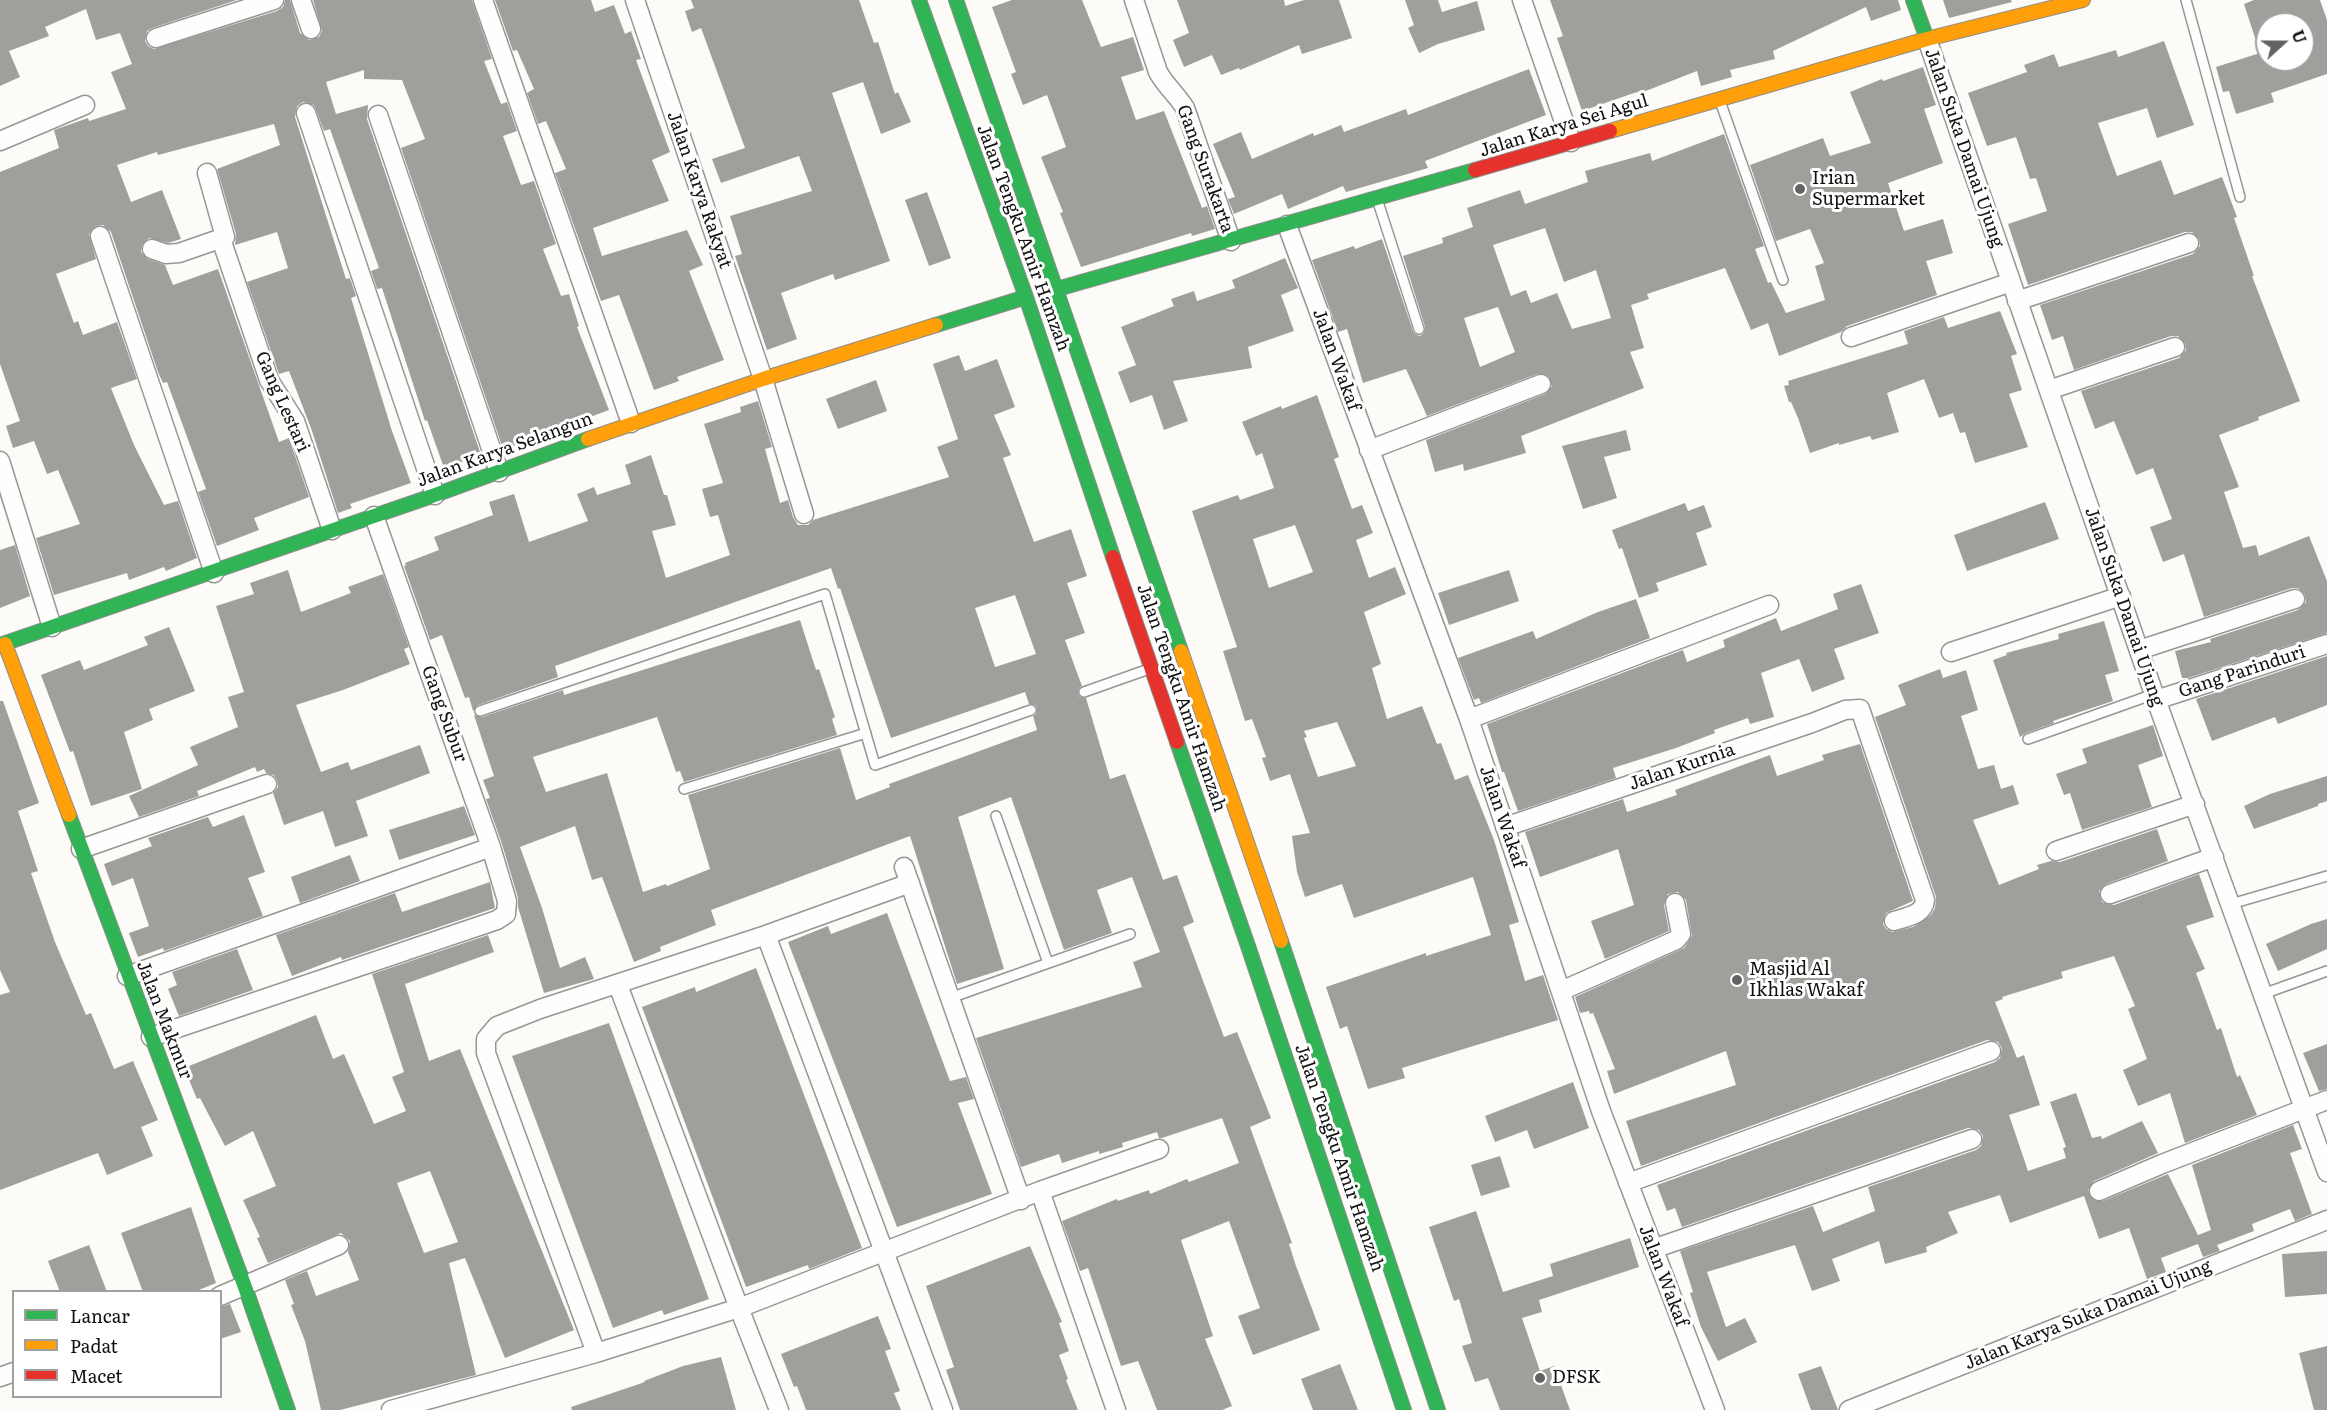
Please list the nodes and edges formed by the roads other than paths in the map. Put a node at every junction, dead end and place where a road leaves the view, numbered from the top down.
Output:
1 (274, 0) edge
2 (301, 0) edge
3 (483, 0) edge
4 (635, 0) edge
5 (919, 0) edge
6 (956, 0) edge
7 (1134, 0) edge
8 (1522, 0) edge
9 (1913, 0) edge
10 (2083, 0) edge
11 (2186, 0) edge
12 (311, 29) dead end
13 (156, 38) dead end
14 (1927, 39) junction
15 (1719, 98) junction
16 (85, 105) dead end
17 (306, 113) dead end
18 (378, 115) dead end
19 (0, 141) edge
20 (1571, 142) junction
21 (207, 173) dead end
22 (2240, 196) dead end
23 (1377, 200) junction
24 (1287, 225) junction
25 (100, 236) dead end
26 (221, 239) junction
27 (1231, 241) junction
28 (2189, 243) dead end
29 (152, 249) dead end
30 (1783, 280) dead end
31 (2011, 282) junction
32 (1057, 289) junction
33 (1026, 297) junction
34 (2017, 301) junction
35 (1419, 329) dead end
36 (1851, 336) dead end
37 (2175, 347) dead end
38 (763, 379) junction
39 (1541, 384) dead end
40 (2049, 390) junction
41 (631, 423) junction
42 (1369, 450) junction
43 (0, 461) edge
44 (499, 472) junction
45 (435, 495) junction
46 (804, 514) dead end
47 (374, 516) junction
48 (332, 530) junction
49 (214, 573) junction
50 (2121, 596) junction
51 (2295, 599) dead end
52 (1769, 605) dead end
53 (52, 627) junction
54 (2327, 644) edge
55 (2, 645) edge
56 (2139, 650) junction
57 (1951, 652) dead end
58 (1151, 668) junction
59 (1084, 692) dead end
60 (2155, 697) junction
61 (1031, 710) dead end
62 (480, 711) dead end
63 (1469, 718) junction
64 (866, 733) junction
65 (2028, 739) dead end
66 (267, 784) dead end
67 (684, 789) dead end
68 (2195, 804) junction
69 (996, 816) dead end
70 (1504, 826) junction
71 (491, 847) junction
72 (81, 849) junction
73 (2056, 851) dead end
74 (2214, 857) junction
75 (2327, 876) edge
76 (2110, 894) dead end
77 (1675, 903) dead end
78 (2230, 904) junction
79 (1894, 921) dead end
80 (1130, 934) dead end
81 (766, 935) junction
82 (1264, 941) junction
83 (1048, 963) junction
84 (2327, 971) edge
85 (127, 975) junction
86 (618, 985) junction
87 (1561, 992) junction
88 (2263, 994) junction
89 (950, 998) junction
90 (152, 1037) junction
91 (1991, 1051) dead end
92 (2327, 1100) edge
93 (2305, 1109) junction
94 (1972, 1139) dead end
95 (1159, 1149) dead end
96 (2327, 1172) edge
97 (1628, 1183) junction
98 (1040, 1191) junction
99 (2099, 1191) dead end
100 (1021, 1200) junction
101 (2327, 1220) edge
102 (339, 1245) dead end
103 (1653, 1249) junction
104 (884, 1253) junction
105 (244, 1287) junction
106 (222, 1295) edge
107 (739, 1308) junction
108 (596, 1353) junction
109 (288, 1410) edge
110 (391, 1410) edge
111 (779, 1410) edge
112 (943, 1410) edge
113 (1116, 1410) edge
114 (1404, 1410) edge
115 (1438, 1410) edge
116 (1715, 1410) edge
117 (1849, 1410) edge

1 - 13 street
2 - 12 street
3 - 41 street
4 - 38 street, Jalan Karya Rakyat
5 - 33 main road, Jalan Tengku Amir Hamzah
6 - 32 main road, Jalan Tengku Amir Hamzah
7 - 27 street, Gang Surakarta
8 - 20 street
9 - 14 main road
10 - 14 main road, Jalan Karya Sei Agul
11 - 22 lane
14 - 15 main road, Jalan Karya Sei Agul
14 - 31 street, Jalan Suka Damai Ujung
15 - 20 main road, Jalan Karya Sei Agul
15 - 30 lane
16 - 19 street
17 - 45 street
18 - 44 street
20 - 23 main road, Jalan Karya Sei Agul
21 - 26 street, Gang Lestari
23 - 24 main road, Jalan Karya Sei Agul
23 - 35 lane
24 - 27 main road, Jalan Karya Sei Agul
24 - 42 street, Jalan Wakaf
25 - 49 street
26 - 29 street
26 - 48 street, Gang Lestari
27 - 32 main road, Jalan Karya Sei Agul
28 - 34 street
31 - 34 street, Jalan Suka Damai Ujung
31 - 36 street
32 - 82 main road, Jalan Tengku Amir Hamzah
33 - 38 main road, Jalan Karya Selangun
33 - 58 main road, Jalan Tengku Amir Hamzah
34 - 40 street, Jalan Suka Damai Ujung
37 - 40 street
38 - 41 main road, Jalan Karya Selangun
38 - 46 street, Jalan Karya Rakyat
39 - 42 street
40 - 50 street, Jalan Suka Damai Ujung
41 - 44 main road, Jalan Karya Selangun
42 - 63 street, Jalan Wakaf
43 - 53 street
44 - 45 main road, Jalan Karya Selangun
45 - 47 main road, Jalan Karya Selangun
47 - 48 main road, Jalan Karya Selangun
47 - 71 street, Gang Subur
48 - 49 main road, Jalan Karya Selangun
49 - 53 main road, Jalan Karya Selangun
50 - 56 street, Jalan Suka Damai Ujung
50 - 57 street
51 - 56 street
52 - 63 street
53 - 55 main road, Jalan Karya Selangun
54 - 60 street, Gang Parinduri
55 - 72 main road, Jalan Makmur
56 - 60 street, Jalan Suka Damai Ujung
58 - 59 lane
58 - 82 main road, Jalan Tengku Amir Hamzah
60 - 65 lane
60 - 68 street, Jalan Suka Damai Ujung
61 - 64 lane
62 - 64 lane
63 - 70 street, Jalan Wakaf
64 - 67 lane
66 - 72 street
68 - 73 street
68 - 74 street, Jalan Suka Damai Ujung
69 - 83 lane
70 - 79 street, Jalan Kurnia
70 - 87 street, Jalan Wakaf
71 - 85 street
71 - 90 street, Gang Subur
72 - 85 main road, Jalan Makmur
74 - 76 street
74 - 78 street, Jalan Suka Damai Ujung
75 - 78 lane
77 - 87 street
78 - 88 street, Jalan Suka Damai Ujung
80 - 83 lane
81 - 86 street
81 - 89 street
81 - 104 street
82 - 114 main road, Jalan Tengku Amir Hamzah
82 - 115 main road, Jalan Tengku Amir Hamzah
83 - 89 lane
84 - 88 lane
85 - 90 main road, Jalan Makmur
86 - 107 street
86 - 108 street
87 - 97 street, Jalan Wakaf
88 - 93 street, Jalan Suka Damai Ujung
89 - 100 street
90 - 105 main road, Jalan Makmur
91 - 97 street
92 - 93 street
93 - 96 street, Jalan Suka Damai Ujung
93 - 99 street
94 - 103 street
95 - 98 street
97 - 103 street, Jalan Wakaf
98 - 100 street
98 - 113 street
100 - 104 street
101 - 117 street, Jalan Karya Suka Damai Ujung
102 - 105 street
103 - 116 street, Jalan Wakaf
104 - 107 street
104 - 112 street
105 - 106 street
105 - 109 main road, Jalan Makmur
107 - 108 street
107 - 111 street
108 - 110 street

